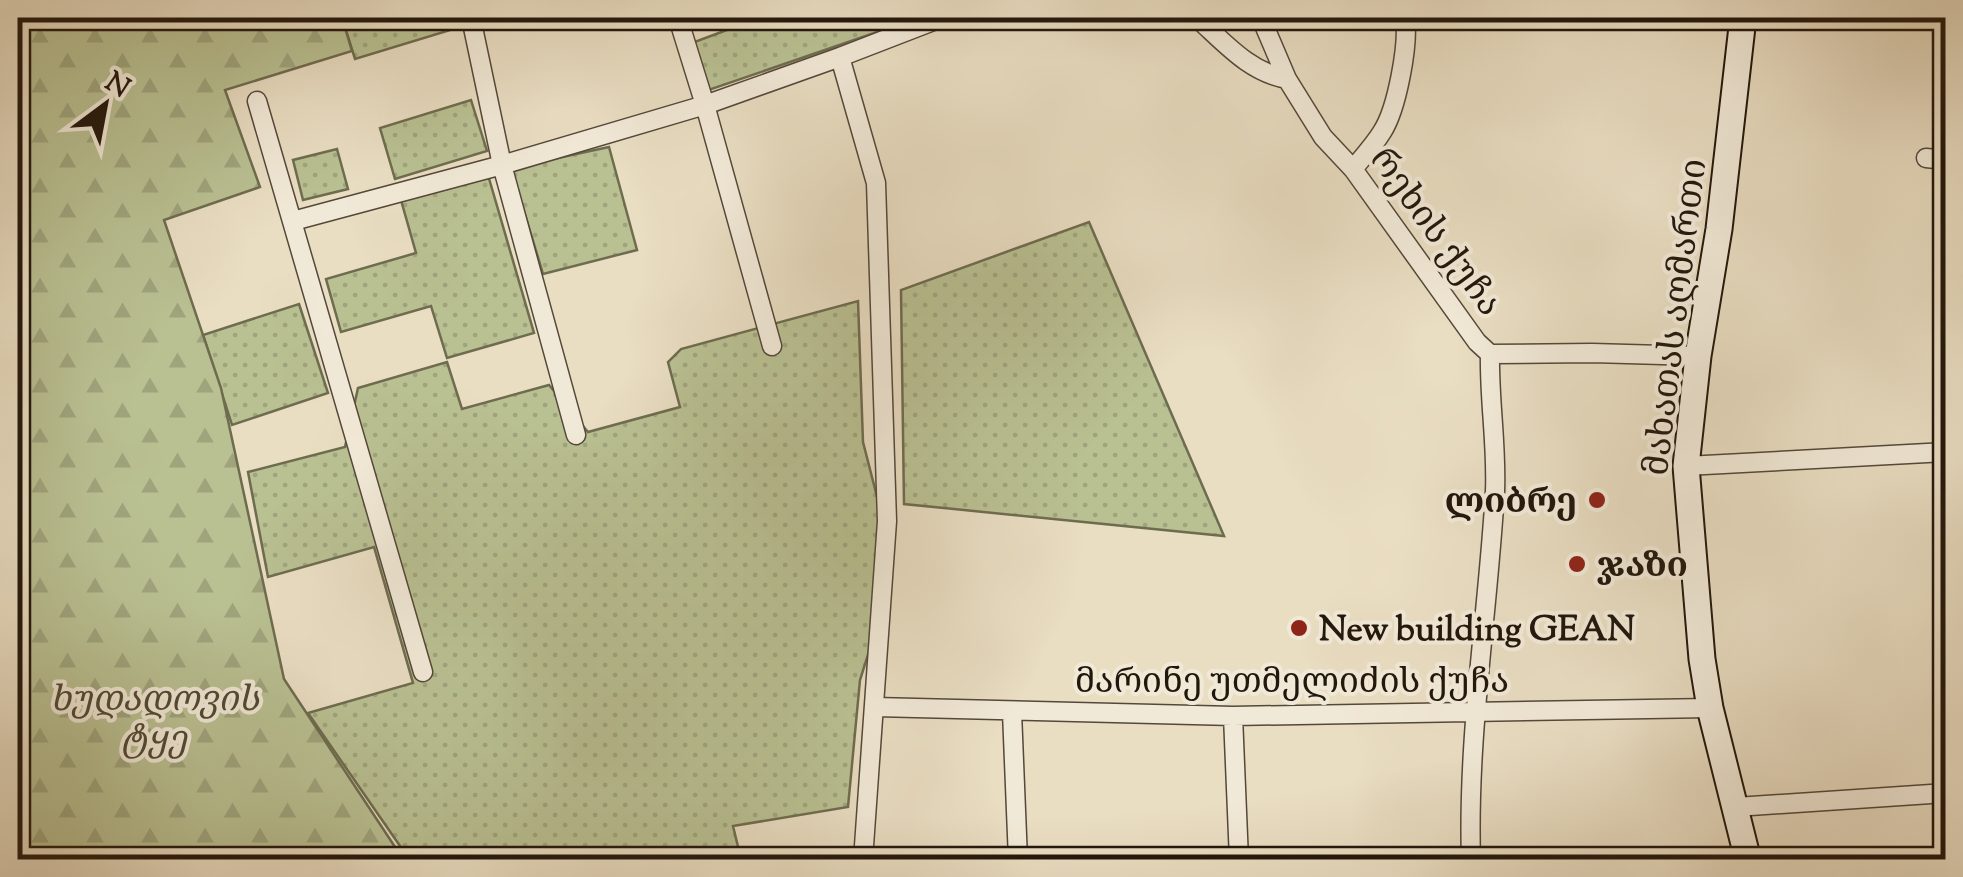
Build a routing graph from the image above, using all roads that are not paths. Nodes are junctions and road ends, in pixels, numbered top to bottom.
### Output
1 (471, 18) edge
2 (678, 18) edge
3 (940, 18) edge
4 (1198, 18) edge
5 (1261, 18) edge
6 (1404, 18) edge
7 (1743, 18) edge
8 (840, 57) junction
9 (1287, 79) junction
10 (257, 101) dead end
11 (705, 105) junction
12 (502, 165) junction
13 (1353, 169) junction
14 (293, 221) junction
15 (772, 346) dead end
16 (1490, 354) junction
17 (1698, 356) junction
18 (576, 435) dead end
19 (1946, 452) edge
20 (1686, 466) junction
21 (423, 672) dead end
22 (875, 707) junction
23 (1710, 708) junction
24 (1012, 712) junction
25 (1474, 712) junction
26 (1234, 716) junction
27 (1946, 792) edge
28 (1736, 807) junction
29 (864, 860) edge
30 (1018, 860) edge
31 (1240, 860) edge
32 (1471, 860) edge
33 (1748, 860) edge

1 - 12 street
2 - 11 street
3 - 8 street
4 - 9 street
5 - 9 street, რეხის ქუჩა
6 - 13 street
7 - 17 main road, მახათას აღმართი
8 - 11 street
8 - 22 street
9 - 13 street, რეხის ქუჩა
10 - 14 street
11 - 12 street
11 - 15 street
12 - 14 street
12 - 18 street
13 - 16 street, რეხის ქუჩა
14 - 21 street
16 - 17 street, რეხის ქუჩა
16 - 25 street
17 - 20 main road, მახათას აღმართი
19 - 20 street
20 - 23 main road, მახათას აღმართი
22 - 24 street, მარინე უთმელიძის ქუჩა
22 - 29 street
23 - 25 street, მარინე უთმელიძის ქუჩა
23 - 28 main road, მახათას აღმართი
24 - 26 street, მარინე უთმელიძის ქუჩა
24 - 30 street
25 - 26 street, მარინე უთმელიძის ქუჩა
25 - 32 street
26 - 31 street
27 - 28 street
28 - 33 main road, მახათას აღმართი

